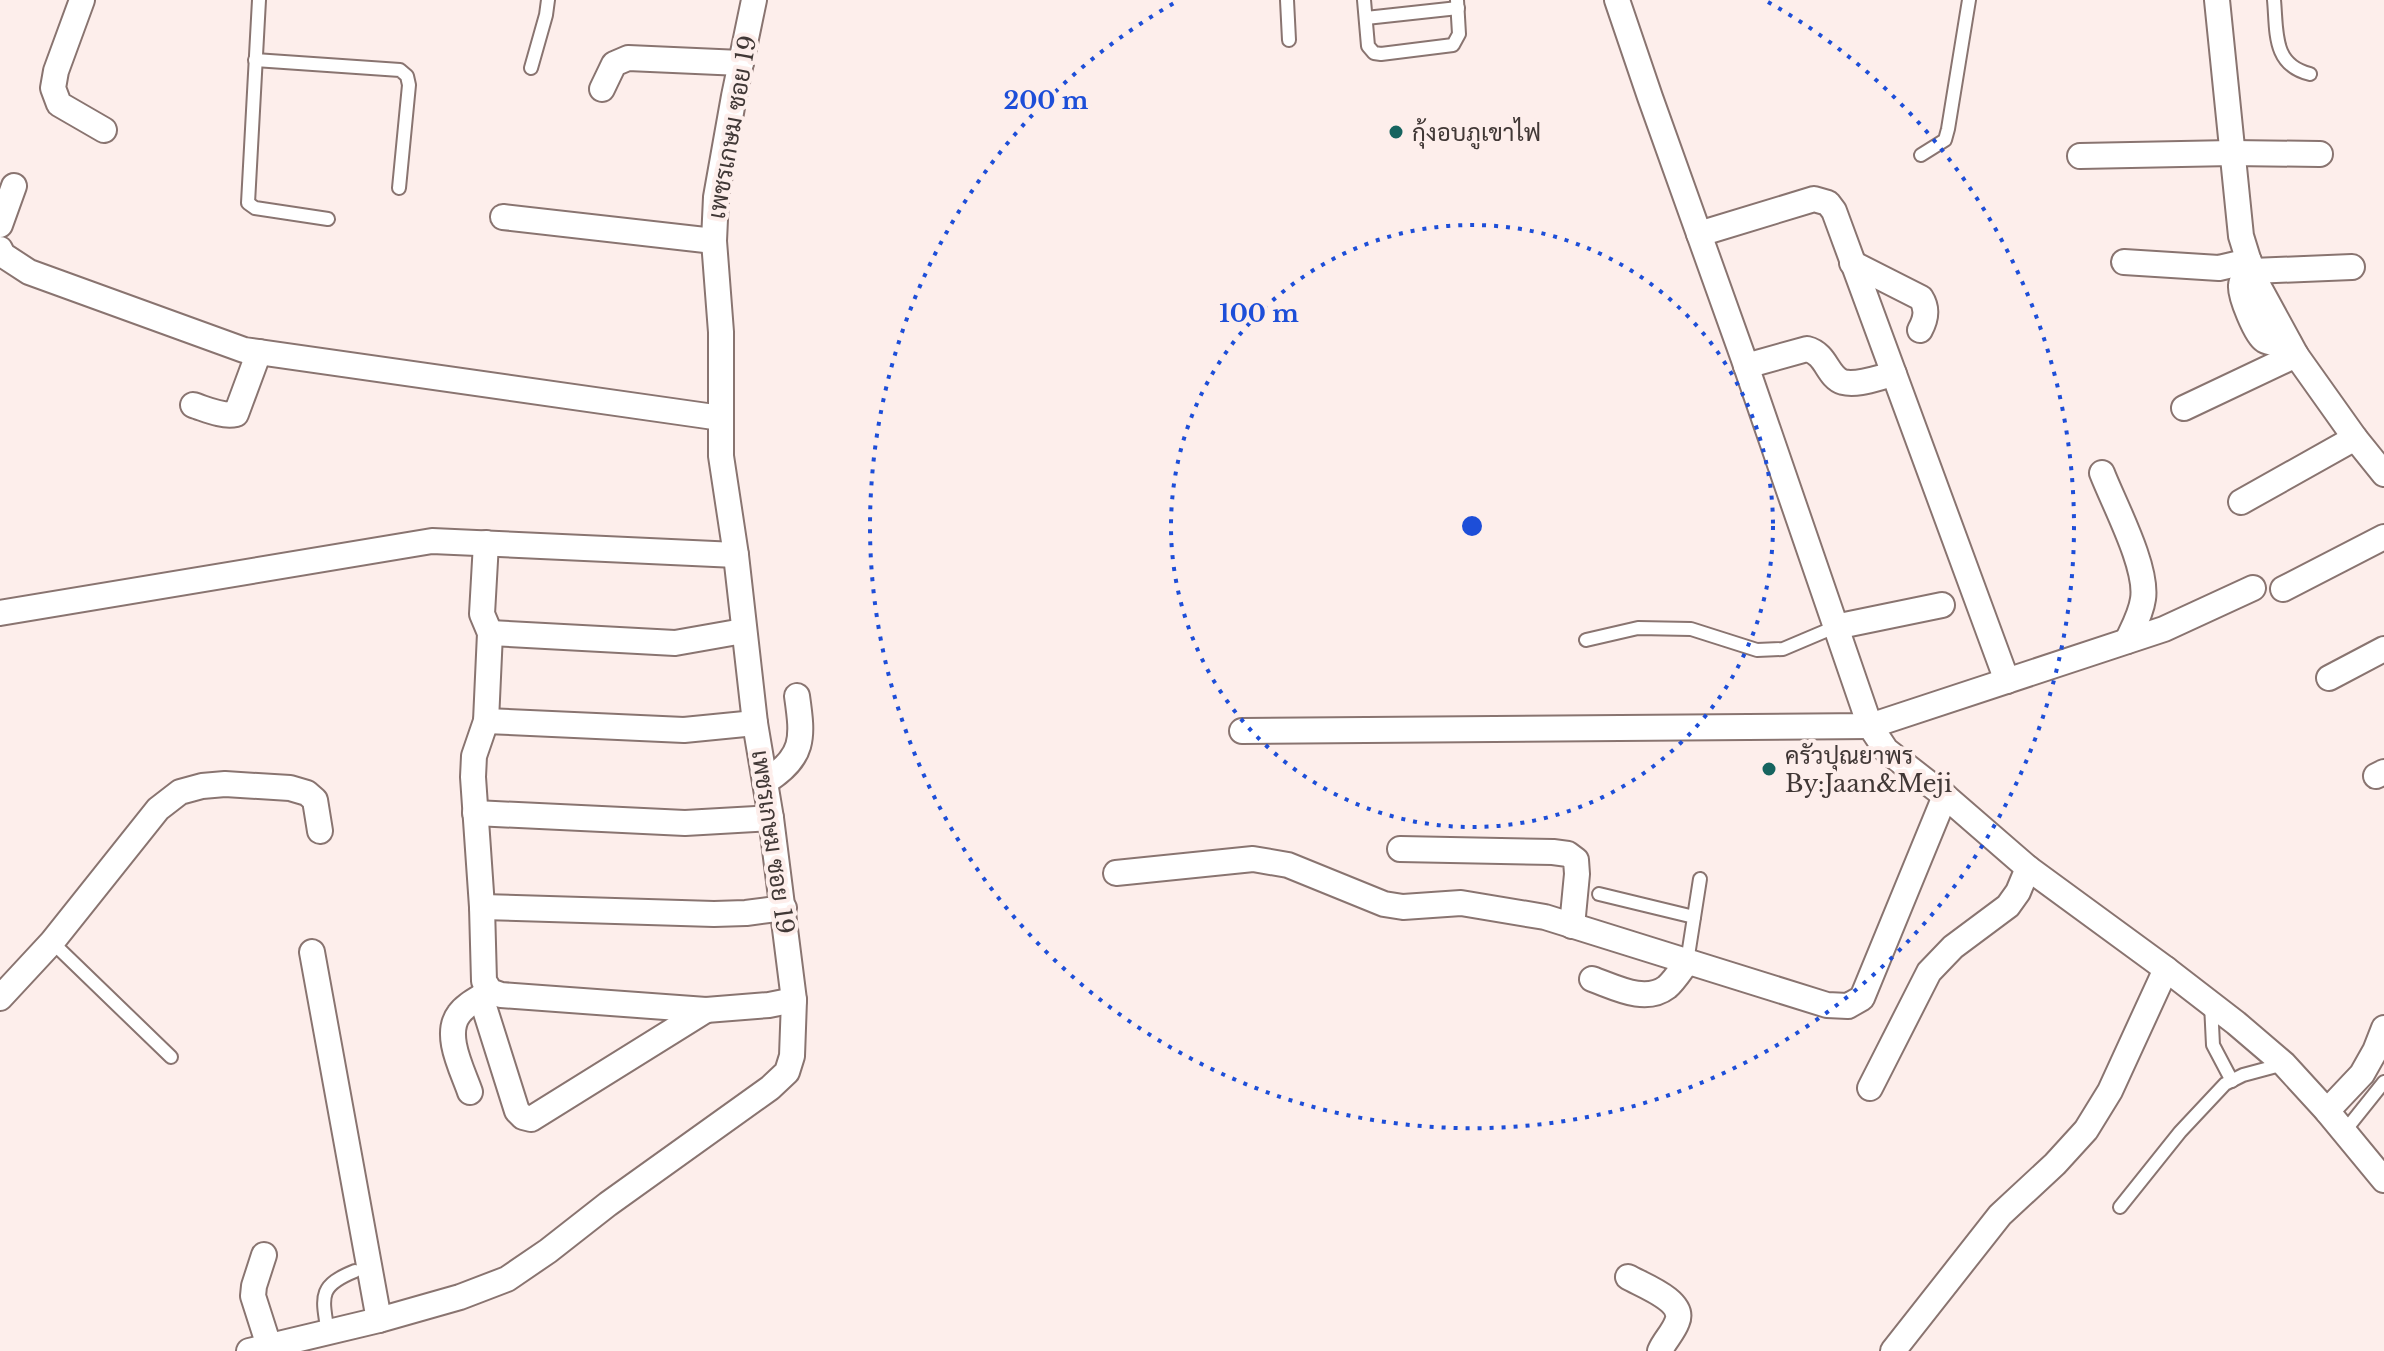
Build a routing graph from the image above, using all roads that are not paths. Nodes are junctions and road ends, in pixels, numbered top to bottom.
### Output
1 (82, 0) edge
2 (259, 0) edge
3 (548, 0) edge
4 (754, 0) edge
5 (1287, 0) edge
6 (1364, 0) edge
7 (1617, 0) edge
8 (1969, 0) edge
9 (2217, 0) edge
10 (2274, 0) edge
11 (1458, 4) edge
12 (1366, 18) junction
13 (1289, 40) dead end
14 (255, 60) junction
15 (741, 63) junction
16 (531, 68) dead end
17 (2310, 74) dead end
18 (602, 89) dead end
19 (104, 130) dead end
20 (2232, 153) junction
21 (2320, 154) dead end
22 (1921, 155) dead end
23 (2080, 156) dead end
24 (14, 186) dead end
25 (399, 188) dead end
26 (503, 217) dead end
27 (328, 219) dead end
28 (0, 225) edge
29 (1699, 234) junction
30 (714, 241) junction
31 (0, 249) edge
32 (2124, 262) dead end
33 (1852, 263) junction
34 (2250, 266) junction
35 (2352, 267) dead end
36 (1920, 330) dead end
37 (2292, 349) junction
38 (259, 352) junction
39 (1746, 366) junction
40 (1894, 374) junction
41 (193, 405) dead end
42 (2184, 408) dead end
43 (721, 418) junction
44 (2355, 438) junction
45 (2102, 473) dead end
46 (2384, 474) edge
47 (2241, 502) dead end
48 (2384, 537) edge
49 (486, 543) junction
50 (736, 555) junction
51 (2253, 588) dead end
52 (2283, 589) dead end
53 (1942, 605) dead end
54 (0, 613) edge
55 (1835, 627) junction
56 (743, 631) junction
57 (490, 633) junction
58 (1586, 640) dead end
59 (2127, 641) junction
60 (2384, 649) edge
61 (2329, 678) dead end
62 (2007, 681) junction
63 (797, 696) dead end
64 (486, 721) junction
65 (755, 723) junction
66 (1870, 726) junction
67 (1242, 731) dead end
68 (765, 782) junction
69 (1945, 796) junction
70 (475, 813) junction
71 (771, 818) junction
72 (320, 831) dead end
73 (1400, 849) dead end
74 (2028, 868) junction
75 (1116, 873) dead end
76 (1700, 879) dead end
77 (1599, 894) dead end
78 (482, 907) junction
79 (784, 908) junction
80 (1694, 917) junction
81 (1572, 926) junction
82 (52, 942) junction
83 (312, 952) dead end
84 (1687, 962) junction
85 (2166, 969) junction
86 (1592, 979) dead end
87 (485, 994) junction
88 (0, 998) edge
89 (794, 1000) junction
90 (2211, 1004) junction
91 (706, 1010) junction
92 (2384, 1028) edge
93 (171, 1057) dead end
94 (2284, 1064) junction
95 (2232, 1081) junction
96 (2384, 1082) edge
97 (1870, 1088) dead end
98 (470, 1092) dead end
99 (2327, 1111) junction
100 (2344, 1132) junction
101 (2384, 1180) edge
102 (2120, 1207) dead end
103 (264, 1255) dead end
104 (355, 1271) dead end
105 (1628, 1277) dead end
106 (379, 1320) junction
107 (328, 1333) junction
108 (272, 1348) edge
109 (1660, 1351) edge
110 (1893, 1351) edge

1 - 19 street
2 - 14 lane
3 - 16 lane
4 - 15 street, เพชรเกษม ซอย 19
5 - 13 lane
6 - 12 lane
7 - 29 street
8 - 22 lane
9 - 20 street
10 - 17 lane
11 - 12 lane
11 - 12 lane
14 - 25 lane
14 - 27 lane
15 - 18 street
15 - 30 street, เพชรเกษม ซอย 19
20 - 21 street
20 - 23 street
20 - 34 street
24 - 28 street
26 - 30 street
29 - 33 street
29 - 39 street
30 - 43 street, เพชรเกษม ซอย 19
31 - 38 street
32 - 34 street
33 - 36 street
33 - 40 street
34 - 35 street
34 - 37 street
37 - 42 street
37 - 44 street
38 - 41 street
38 - 43 street
39 - 40 street
39 - 55 street
40 - 62 street
43 - 50 street, เพชรเกษม ซอย 19
44 - 46 street
44 - 47 street
45 - 59 street
48 - 52 street
49 - 50 street
49 - 54 street
49 - 57 street
50 - 56 street, เพชรเกษม ซอย 19
51 - 59 street
53 - 55 street
55 - 58 lane
55 - 66 street
56 - 57 street
56 - 65 street, เพชรเกษม ซอย 19
57 - 64 street
59 - 62 street
60 - 61 street
62 - 66 street
63 - 68 street
64 - 65 street
64 - 70 street
65 - 68 street, เพชรเกษม ซอย 19
66 - 67 street
66 - 69 street
68 - 71 street, เพชรเกษม ซอย 19
69 - 74 street
69 - 84 street
70 - 71 street
70 - 78 street
71 - 79 street, เพชรเกษม ซอย 19
72 - 82 street
73 - 81 street
74 - 85 street
74 - 97 street
75 - 81 street
76 - 80 lane
77 - 80 lane
78 - 79 street
78 - 87 street
79 - 89 street, เพชรเกษม ซอย 19
80 - 84 lane
81 - 84 street
82 - 88 street
82 - 93 lane
83 - 106 street
84 - 86 street
85 - 90 street
85 - 110 street
87 - 91 street
87 - 91 street
87 - 98 street
89 - 91 street
89 - 106 street, เพชรเกษม ซอย 19
90 - 94 street
90 - 95 lane
92 - 99 street
94 - 95 lane
94 - 99 street
95 - 102 lane
96 - 100 lane
99 - 100 street
100 - 101 street
103 - 108 street
104 - 107 lane
105 - 109 street
106 - 107 street, เพชรเกษม ซอย 19
107 - 108 street, เพชรเกษม ซอย 19

